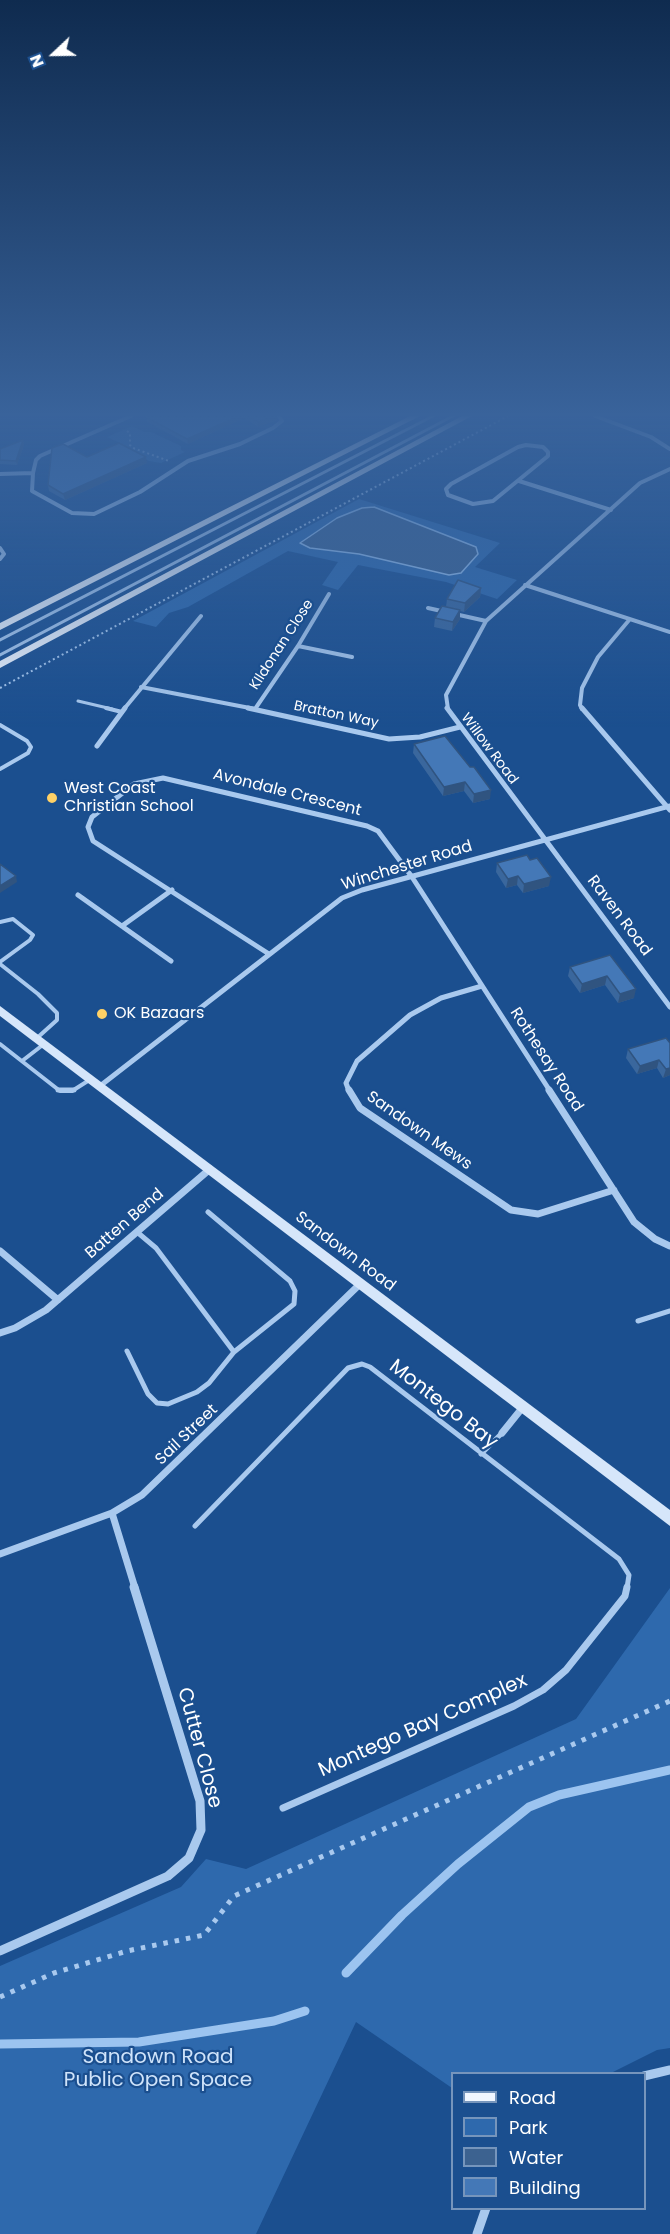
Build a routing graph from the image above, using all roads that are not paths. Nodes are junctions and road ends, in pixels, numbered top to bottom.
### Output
1 (210, 520) edge
2 (232, 520) edge
3 (255, 520) edge
4 (272, 520) edge
5 (598, 520) edge
6 (0, 548) edge
7 (0, 559) edge
8 (525, 585) junction
9 (329, 594) dead end
10 (428, 608) dead end
11 (201, 616) dead end
12 (630, 619) junction
13 (486, 621) junction
14 (0, 627) edge
15 (670, 632) edge
16 (0, 640) edge
17 (298, 646) junction
18 (0, 654) edge
19 (351, 657) dead end
20 (0, 665) edge
21 (141, 687) junction
22 (78, 701) dead end
23 (255, 709) junction
24 (122, 712) junction
25 (0, 725) edge
26 (460, 727) junction
27 (97, 746) dead end
28 (0, 769) edge
29 (669, 807) edge
30 (547, 841) junction
31 (412, 877) junction
32 (172, 891) junction
33 (78, 895) dead end
34 (0, 922) edge
35 (122, 926) junction
36 (269, 954) junction
37 (171, 961) dead end
38 (0, 963) edge
39 (482, 986) junction
40 (670, 1007) edge
41 (0, 1010) edge
42 (41, 1041) junction
43 (0, 1044) edge
44 (22, 1061) junction
45 (96, 1083) junction
46 (210, 1169) junction
47 (614, 1190) junction
48 (208, 1212) dead end
49 (137, 1232) junction
50 (670, 1246) edge
51 (0, 1251) edge
52 (360, 1284) junction
53 (58, 1300) junction
54 (670, 1311) edge
55 (638, 1321) dead end
56 (0, 1333) edge
57 (127, 1352) dead end
58 (234, 1352) junction
59 (523, 1407) junction
60 (502, 1433) joint
61 (482, 1454) junction
62 (112, 1513) junction
63 (670, 1519) edge
64 (195, 1526) dead end
65 (0, 1554) edge
66 (629, 1575) joint
67 (283, 1808) dead end
68 (0, 1952) edge
69 (670, 2070) edge
70 (646, 2076) edge
71 (485, 2210) edge
72 (477, 2234) edge

1 - 14 main road
2 - 16 lane
3 - 18 lane
4 - 20 main road
5 - 8 street, Willow Road
6 - 7 street
8 - 12 street
8 - 13 street, Willow Road
9 - 17 street, KIldonan Close
10 - 13 street
11 - 21 street
12 - 15 street
12 - 29 street
13 - 26 street, Willow Road
17 - 19 street
17 - 23 street, KIldonan Close
21 - 23 street, Bratton Way
21 - 24 street
22 - 24 lane
23 - 26 street, Bratton Way
24 - 27 street
25 - 28 lane
26 - 30 street, Willow Road
29 - 30 street, Winchester Road
30 - 31 street, Winchester Road
30 - 40 street, Raven Road
31 - 32 street, Avondale Crescent
31 - 36 street, Winchester Road
31 - 39 street, Rothesay Road
32 - 35 street
32 - 36 street, Avondale Crescent
33 - 35 street
34 - 38 lane
35 - 37 street
36 - 45 street, Winchester Road
38 - 42 lane
39 - 47 street, Rothesay Road
39 - 47 street, Sandown Mews
41 - 42 street, Sandown Road
42 - 44 lane
42 - 45 street, Sandown Road
43 - 44 lane
44 - 45 lane
45 - 46 street, Sandown Road
46 - 49 street, Batten Bend
46 - 52 street, Sandown Road
47 - 50 street, Rothesay Road
48 - 58 lane
49 - 53 street, Batten Bend
49 - 58 lane
51 - 53 street
52 - 59 street, Sandown Road
52 - 62 street, Sail Street
53 - 56 street, Batten Bend
54 - 55 lane
57 - 58 lane
59 - 60 street
59 - 63 street, Sandown Road
60 - 61 lane
61 - 64 lane, Montego Bay
61 - 66 lane, Montego Bay
62 - 65 street, Sail Street
62 - 68 street, Cutter Close
66 - 67 lane, Montego Bay Complex
69 - 70 street
71 - 72 street

